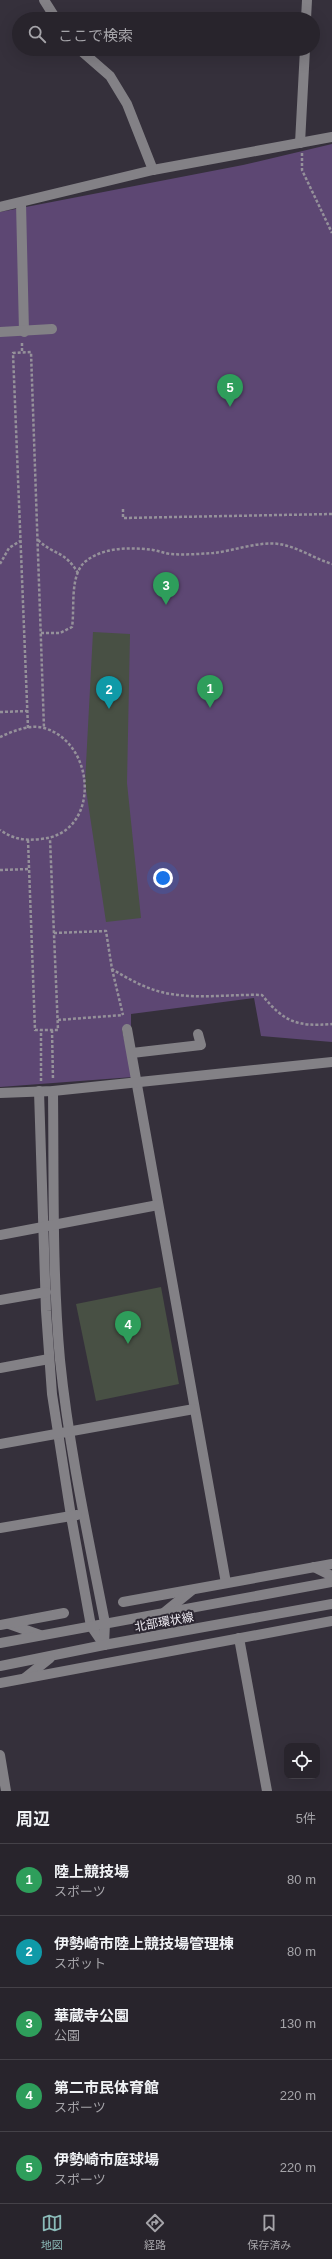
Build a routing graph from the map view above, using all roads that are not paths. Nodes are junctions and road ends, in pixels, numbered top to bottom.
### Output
1 (44, 0) edge
2 (307, 0) edge
3 (52, 12) edge
4 (306, 12) edge
5 (87, 56) edge
6 (305, 56) edge
7 (332, 137) edge
8 (301, 147) junction
9 (153, 170) junction
10 (21, 203) junction
11 (0, 207) edge
12 (52, 329) dead end
13 (0, 332) edge
14 (24, 332) junction
15 (127, 1029) road end
16 (198, 1034) dead end
17 (132, 1053) junction
18 (332, 1062) edge
19 (138, 1083) junction
20 (40, 1088) junction
21 (53, 1088) junction
22 (0, 1093) edge
23 (158, 1205) junction
24 (55, 1225) junction
25 (42, 1228) junction
26 (0, 1234) edge
27 (46, 1292) junction
28 (0, 1300) edge
29 (49, 1359) junction
30 (0, 1368) edge
31 (194, 1409) junction
32 (69, 1432) junction
33 (58, 1433) junction
34 (0, 1444) edge
35 (84, 1513) junction
36 (71, 1516) junction
37 (0, 1528) edge
38 (332, 1564) edge
39 (314, 1567) junction
40 (332, 1576) edge
41 (332, 1582) edge
42 (226, 1583) junction
43 (193, 1589) junction
44 (123, 1602) dead end
45 (332, 1604) edge
46 (64, 1613) dead end
47 (164, 1613) junction
48 (332, 1621) edge
49 (105, 1623) junction
50 (4, 1624) edge
51 (91, 1626) junction
52 (207, 1628) junction
53 (41, 1635) junction
54 (236, 1639) junction
55 (0, 1643) edge
56 (104, 1645) junction
57 (51, 1657) junction
58 (0, 1666) edge
59 (24, 1679) junction
60 (0, 1683) edge
61 (0, 1755) edge
62 (6, 1791) edge
63 (267, 1791) edge

1 - 3 street
2 - 4 street
5 - 9 street
6 - 8 street
7 - 8 street
8 - 9 street
9 - 10 street
10 - 11 street
10 - 14 street
12 - 14 street
13 - 14 street
15 - 17 street
16 - 17 street
17 - 19 street
18 - 19 street
19 - 21 street
19 - 23 street
20 - 21 street
20 - 22 street
20 - 25 street
21 - 24 street
23 - 24 street
23 - 31 street
24 - 25 street
24 - 32 street
25 - 26 street
25 - 27 street
27 - 28 street
27 - 29 street
29 - 30 street
29 - 33 street
31 - 32 street
31 - 42 street
32 - 33 street
32 - 35 street
33 - 34 street
33 - 36 street
35 - 36 street
35 - 49 street
36 - 37 street
36 - 51 street
38 - 39 street
39 - 40 street
39 - 42 street
41 - 47 street, 北部環状線
42 - 43 street
43 - 44 street
43 - 47 street
45 - 52 street, 北部環状線
46 - 50 street
47 - 49 street, 北部環状線
48 - 54 street
49 - 51 street, 北部環状線
49 - 56 street
50 - 53 street
51 - 53 street, 北部環状線
51 - 56 street
52 - 54 street
52 - 56 street, 北部環状線
53 - 55 street, 北部環状線
54 - 59 street
54 - 63 street
56 - 57 street, 北部環状線
57 - 58 street, 北部環状線
57 - 59 street
59 - 60 street
61 - 62 street

